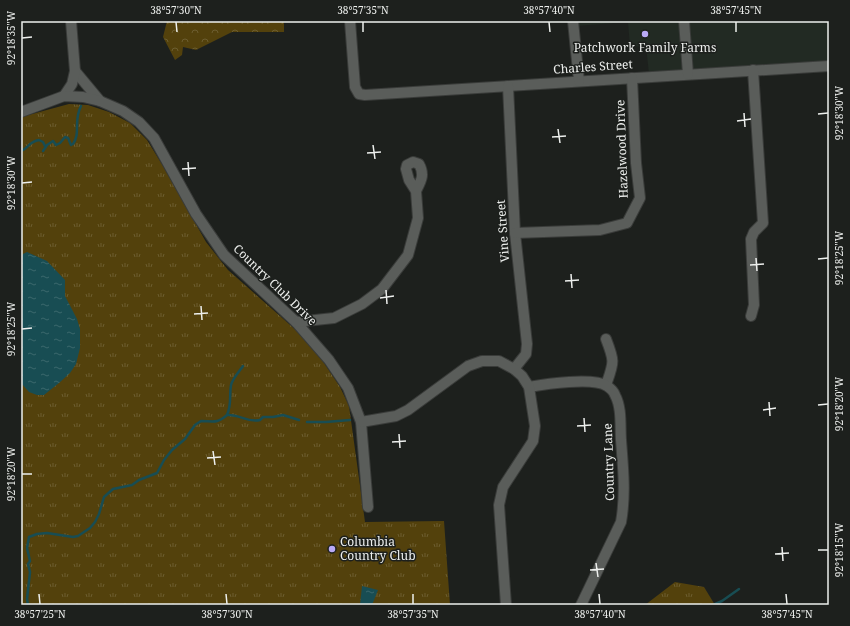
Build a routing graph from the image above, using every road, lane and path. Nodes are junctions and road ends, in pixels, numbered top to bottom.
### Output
1 (71, 21) edge
2 (350, 21) edge
3 (573, 21) edge
4 (684, 21) edge
5 (829, 66) edge
6 (753, 70) junction
7 (75, 71) junction
8 (688, 74) junction
9 (632, 78) junction
10 (579, 81) junction
11 (508, 86) junction
12 (64, 96) junction
13 (100, 101) junction
14 (21, 112) edge
15 (416, 191) dead end
16 (515, 233) junction
17 (751, 316) dead end
18 (296, 322) junction
19 (606, 339) dead end
20 (514, 369) junction
21 (606, 386) junction
22 (529, 387) junction
23 (361, 422) junction
24 (368, 507) dead end
25 (506, 605) edge
26 (581, 605) edge

1 - 7 street
2 - 11 street, Charles Street
3 - 10 street
4 - 8 street
5 - 6 street, Charles Street
6 - 8 street, Charles Street
6 - 17 street
7 - 12 street
7 - 13 street
8 - 9 street, Charles Street
9 - 10 street, Charles Street
9 - 16 street, Hazelwood Drive
10 - 11 street, Charles Street
11 - 16 street, Vine Street
12 - 13 street, Country Club Drive
12 - 14 street, Country Club Drive
13 - 18 street, Country Club Drive
15 - 18 street
16 - 20 street, Vine Street
18 - 23 street, Country Club Drive
19 - 21 street
20 - 22 street
20 - 23 street
21 - 22 street
21 - 26 street, Country Lane
22 - 25 street
23 - 24 street, Country Club Drive

